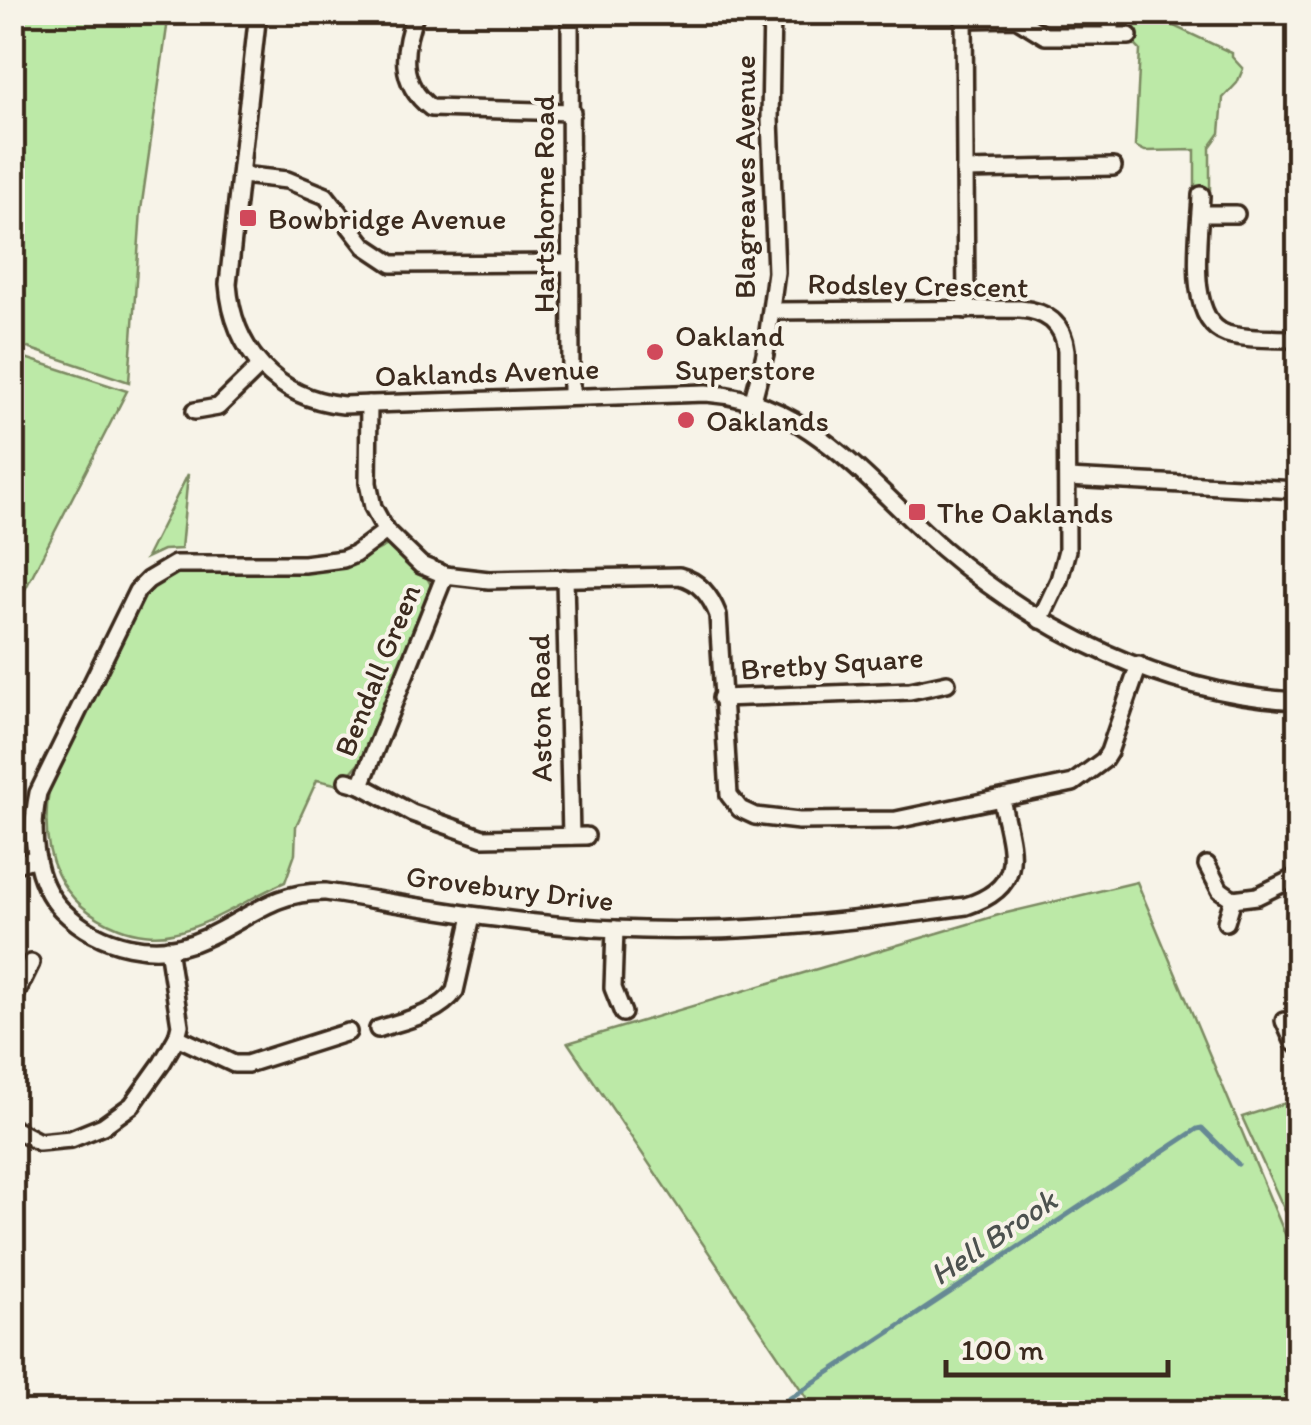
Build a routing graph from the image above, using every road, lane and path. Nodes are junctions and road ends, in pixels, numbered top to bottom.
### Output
1 (258, 12) edge
2 (416, 12) edge
3 (570, 12) edge
4 (772, 12) edge
5 (1111, 12) edge
6 (964, 16) edge
7 (1110, 36) junction
8 (1129, 36) dead end
9 (572, 112) junction
10 (1112, 168) dead end
11 (965, 170) junction
12 (240, 175) junction
13 (1201, 195) dead end
14 (1201, 214) junction
15 (1236, 214) dead end
16 (570, 263) junction
17 (772, 310) junction
18 (966, 310) junction
19 (1298, 339) edge
20 (260, 366) junction
21 (571, 395) junction
22 (753, 400) junction
23 (369, 404) junction
24 (195, 411) dead end
25 (1068, 478) junction
26 (1298, 493) edge
27 (386, 530) junction
28 (445, 575) junction
29 (565, 578) junction
30 (1040, 620) junction
31 (1139, 666) junction
32 (947, 683) dead end
33 (721, 698) junction
34 (1298, 700) edge
35 (1002, 800) junction
36 (578, 836) joint
37 (37, 858) junction
38 (12, 865) edge
39 (1207, 865) dead end
40 (1298, 876) edge
41 (1233, 899) junction
42 (472, 916) junction
43 (1226, 922) dead end
44 (615, 929) junction
45 (168, 948) junction
46 (31, 963) dead end
47 (17, 979) edge
48 (13, 1000) edge
49 (623, 1012) dead end
50 (378, 1028) dead end
51 (348, 1032) dead end
52 (177, 1037) junction
53 (12, 1128) edge

1 - 12 street, Oaklands Avenue
2 - 9 street
3 - 9 street, Hartshorne Road
4 - 17 street, Blagreaves Avenue
5 - 7 street
6 - 7 street
6 - 11 street
7 - 8 street
9 - 16 street, Hartshorne Road
10 - 11 street
11 - 18 street
12 - 16 street
12 - 20 street, Oaklands Avenue
13 - 14 street
14 - 15 street
14 - 19 street
16 - 21 street, Hartshorne Road
17 - 18 street, Rodsley Crescent
17 - 22 street, Blagreaves Avenue
18 - 25 street, Rodsley Crescent
20 - 23 street, Oaklands Avenue
20 - 24 street
21 - 22 street, Oaklands Avenue
21 - 23 street, Oaklands Avenue
22 - 30 street, Oaklands Avenue
23 - 27 street
25 - 26 street
25 - 30 street, Rodsley Crescent
27 - 28 street
27 - 37 street, Grovebury Drive
28 - 29 street
28 - 36 street, Bendall Green
29 - 33 street
29 - 36 street, Aston Road
30 - 31 street, Oaklands Avenue
31 - 34 street, Oaklands Avenue
31 - 35 street
32 - 33 street, Bretby Square
33 - 35 street
35 - 44 street, Grovebury Drive
37 - 38 street
37 - 45 street, Grovebury Drive
39 - 41 street
40 - 41 street
41 - 43 street
42 - 44 street, Grovebury Drive
42 - 45 street, Grovebury Drive
42 - 50 street
44 - 49 street
45 - 52 street
46 - 47 street
47 - 48 street
51 - 52 street
52 - 53 street

